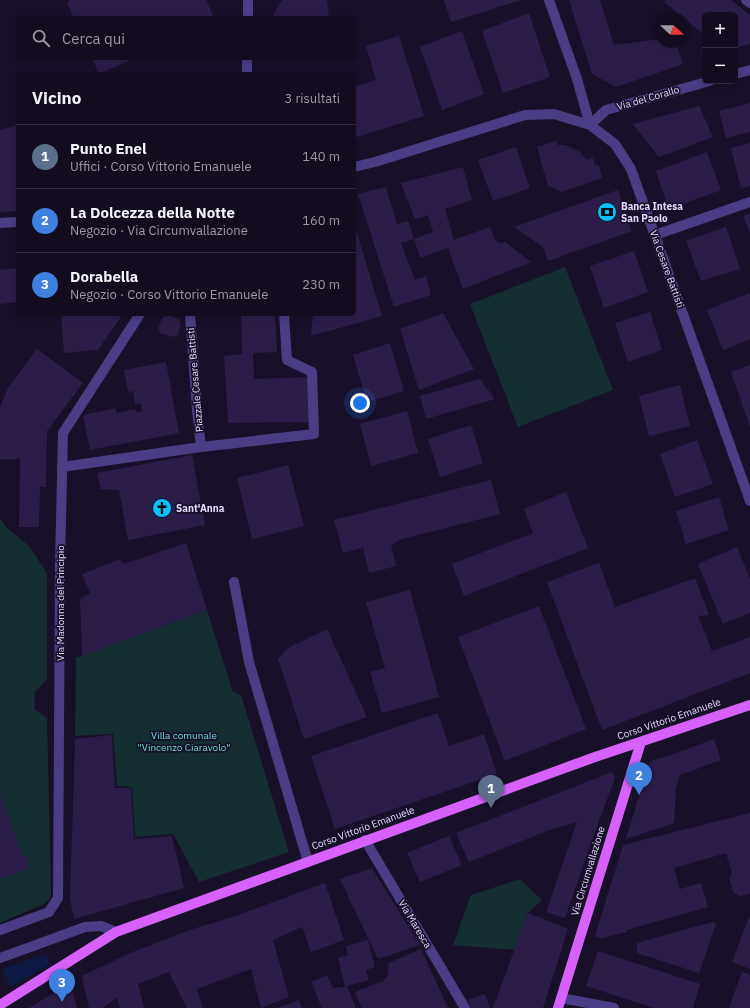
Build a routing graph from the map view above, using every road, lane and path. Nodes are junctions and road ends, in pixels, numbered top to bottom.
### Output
1 (248, 0) edge
2 (549, 0) edge
3 (746, 0) edge
4 (750, 3) edge
5 (248, 16) edge
6 (247, 60) edge
7 (750, 70) edge
8 (247, 72) edge
9 (738, 73) edge
10 (702, 83) edge
11 (590, 125) junction
12 (356, 167) edge
13 (750, 202) edge
14 (16, 222) edge
15 (0, 223) edge
16 (655, 235) junction
17 (139, 316) edge
18 (190, 316) edge
19 (284, 316) edge
20 (201, 447) junction
21 (62, 467) junction
22 (750, 501) edge
23 (234, 582) dead end
24 (750, 705) edge
25 (641, 742) junction
26 (365, 840) junction
27 (308, 862) junction
28 (0, 930) edge
29 (116, 932) junction
30 (0, 958) edge
31 (561, 998) junction
32 (576, 1004) edge
33 (0, 1005) edge
34 (465, 1008) edge
35 (558, 1008) edge
36 (614, 1008) edge

1 - 5 street
2 - 11 street
3 - 4 street
6 - 8 street
7 - 9 street
10 - 11 street, Via del Corallo
11 - 12 street, Via Cesare Battisti
11 - 16 street, Via Cesare Battisti
13 - 16 street
14 - 15 street
16 - 22 street, Via Cesare Battisti
17 - 21 street, Via Madonna del Principio
18 - 20 street, Piazzale Cesare Battisti
19 - 20 street
20 - 21 street
21 - 28 street, Via Madonna del Principio
23 - 27 street
24 - 25 main road, Corso Vittorio Emanuele
25 - 26 main road, Corso Vittorio Emanuele
25 - 31 main road, Via Circumvallazione
26 - 27 main road, Corso Vittorio Emanuele
26 - 34 street, Via Maresca
27 - 29 main road, Corso Vittorio Emanuele
29 - 30 street
29 - 33 main road, Corso Vittorio Emanuele
31 - 32 street
31 - 35 main road, Via Circumvallazione
32 - 36 street

